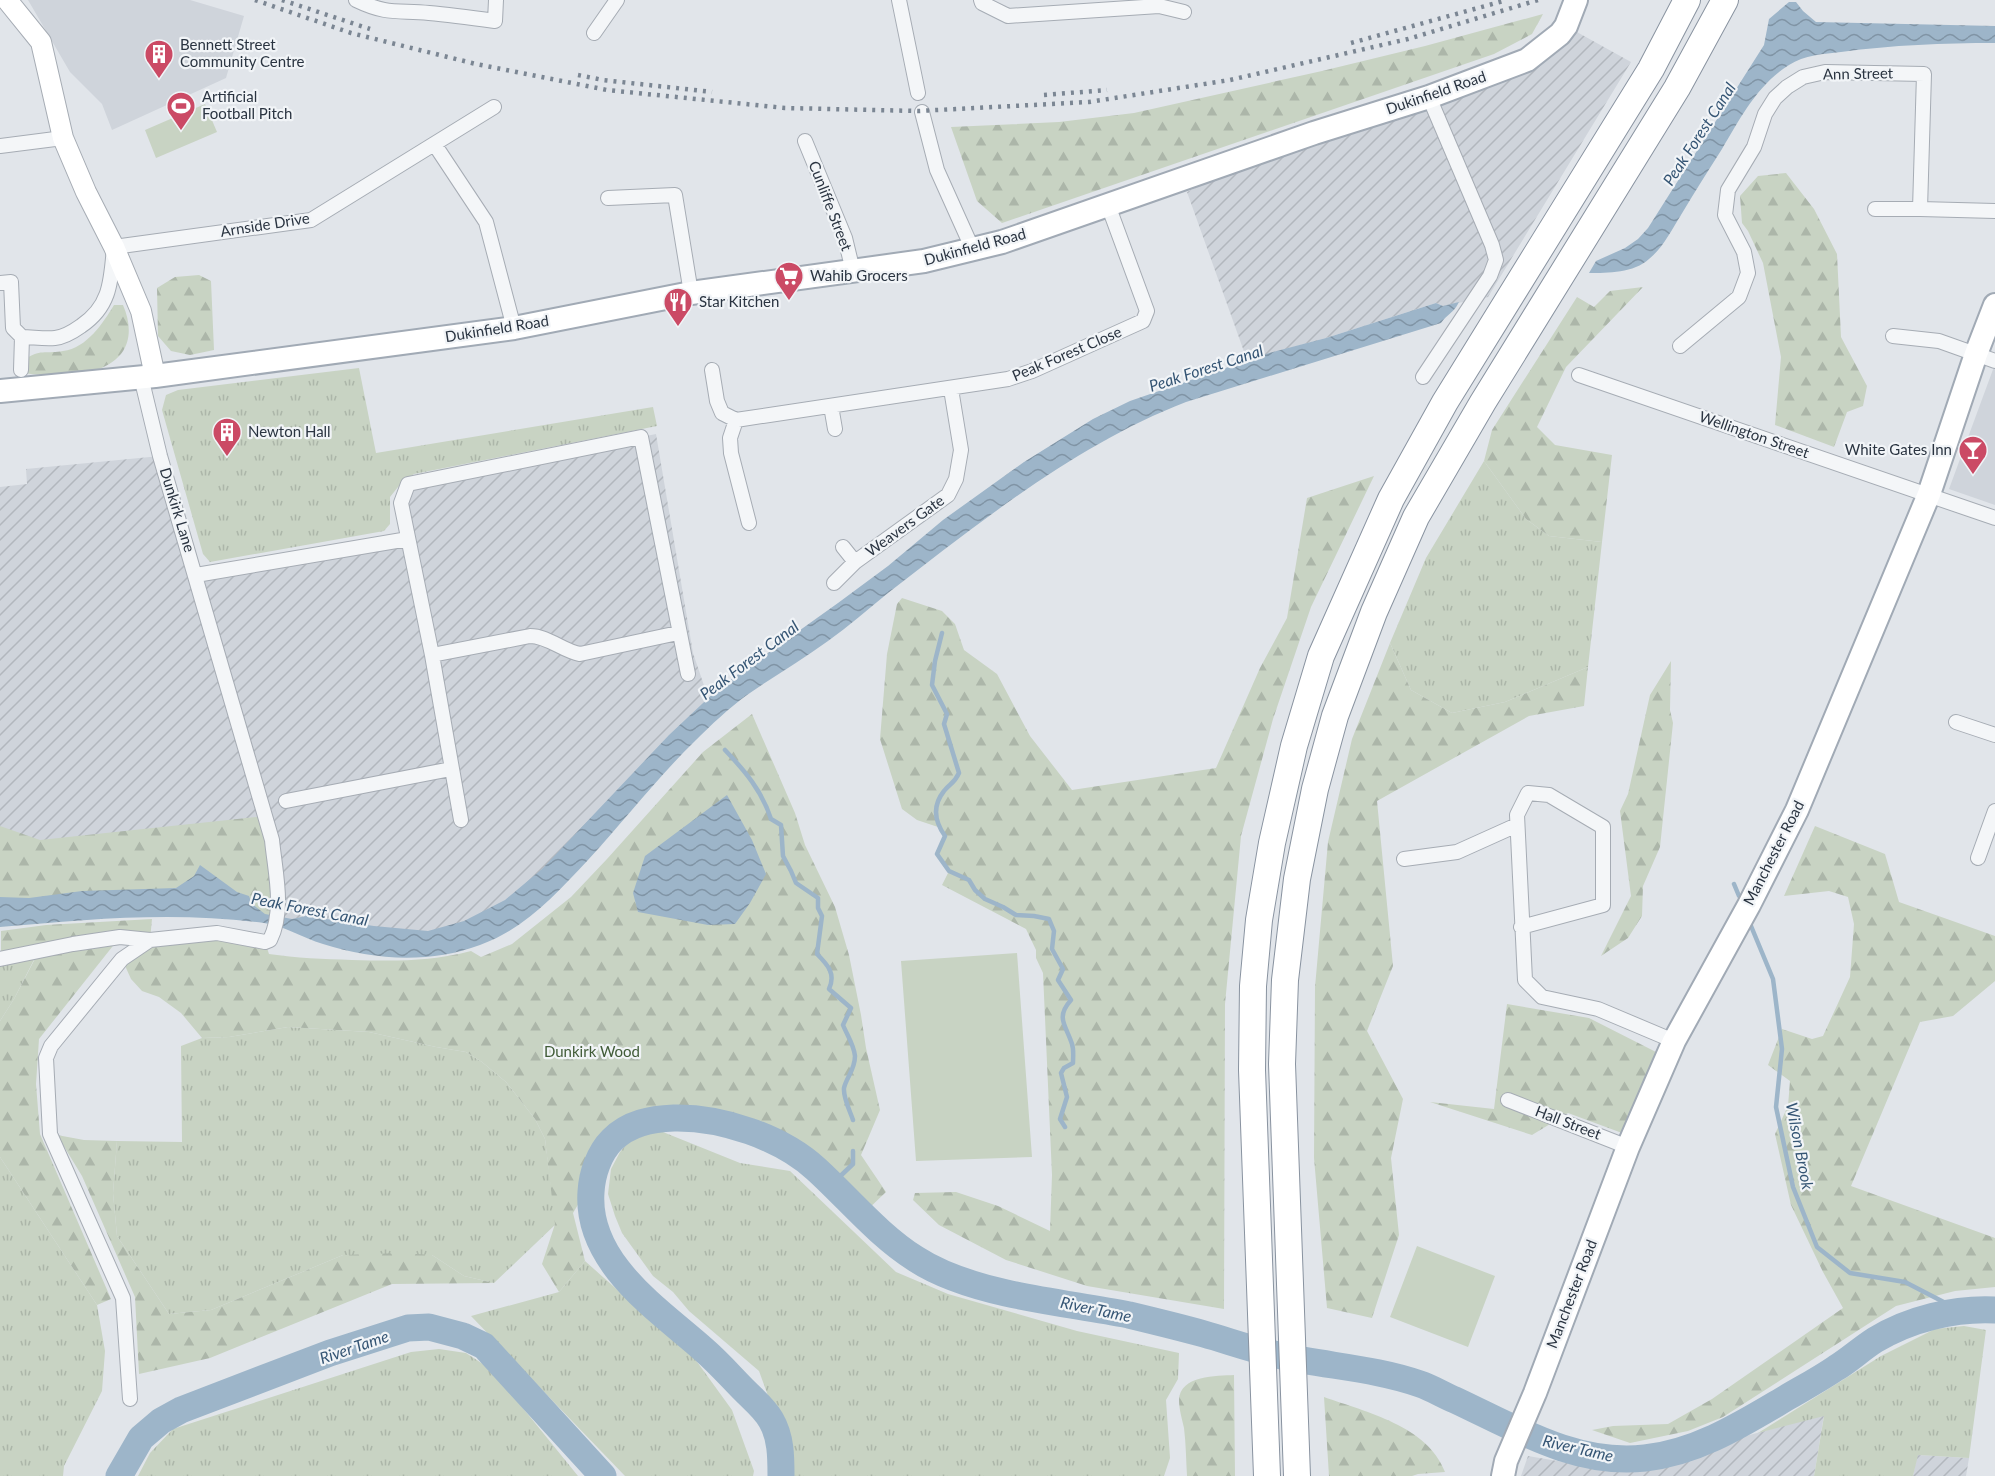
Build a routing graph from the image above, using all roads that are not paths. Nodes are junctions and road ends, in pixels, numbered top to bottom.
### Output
1 (7, 0) edge
2 (356, 0) edge
3 (496, 0) edge
4 (617, 0) edge
5 (899, 0) edge
6 (981, 0) edge
7 (1576, 0) edge
8 (1687, 0) edge
9 (1725, 0) edge
10 (1184, 12) dead end
11 (594, 33) dead end
12 (918, 93) dead end
13 (1429, 97) junction
14 (494, 107) dead end
15 (922, 112) dead end
16 (63, 138) junction
17 (805, 141) dead end
18 (435, 145) junction
19 (0, 146) edge
20 (608, 198) dead end
21 (1108, 205) junction
22 (1875, 209) dead end
23 (1920, 209) junction
24 (1995, 211) edge
25 (114, 247) junction
26 (973, 250) junction
27 (853, 271) junction
28 (0, 283) edge
29 (691, 293) junction
30 (1995, 305) edge
31 (514, 328) junction
32 (11, 330) edge
33 (1893, 336) dead end
34 (1680, 346) dead end
35 (1985, 358) edge
36 (21, 370) dead end
37 (712, 370) dead end
38 (1579, 375) dead end
39 (148, 376) junction
40 (1423, 377) dead end
41 (951, 389) junction
42 (0, 391) edge
43 (831, 406) junction
44 (736, 420) junction
45 (835, 429) dead end
46 (1929, 494) junction
47 (1995, 518) edge
48 (749, 523) dead end
49 (408, 539) junction
50 (843, 547) dead end
51 (855, 562) junction
52 (196, 575) junction
53 (834, 583) dead end
54 (678, 633) junction
55 (432, 655) junction
56 (688, 674) dead end
57 (1956, 722) dead end
58 (1995, 735) edge
59 (451, 769) junction
60 (286, 801) dead end
61 (1995, 811) edge
62 (461, 820) dead end
63 (1517, 825) junction
64 (1977, 858) dead end
65 (1404, 859) dead end
66 (1521, 927) junction
67 (150, 940) junction
68 (0, 959) edge
69 (1674, 1041) junction
70 (1508, 1100) dead end
71 (1628, 1147) junction
72 (1286, 1187) junction
73 (1257, 1200) junction
74 (130, 1399) dead end
75 (1505, 1468) edge
76 (1257, 1476) edge
77 (1267, 1476) edge
78 (1297, 1476) edge
79 (1307, 1476) edge

1 - 16 street
2 - 3 street
4 - 11 street
5 - 12 street
6 - 10 street
7 - 13 main road, Dukinfield Road
8 - 73 highway
9 - 72 highway
13 - 21 main road, Dukinfield Road
13 - 40 street
14 - 18 street, Arnside Drive
15 - 26 street
16 - 19 street
16 - 25 street
17 - 27 street, Cunliffe Street
18 - 25 street, Arnside Drive
18 - 31 street
20 - 29 street
21 - 26 main road, Dukinfield Road
21 - 41 street, Peak Forest Close
22 - 23 street
23 - 24 street
23 - 34 street, Ann Street
25 - 32 street
25 - 39 street
26 - 27 main road, Dukinfield Road
27 - 29 main road, Dukinfield Road
28 - 32 street
29 - 31 main road, Dukinfield Road
30 - 35 main road, Manchester Road
31 - 39 main road, Dukinfield Road
32 - 36 street
33 - 35 street
35 - 46 main road, Manchester Road
37 - 44 street
38 - 46 street, Wellington Street
39 - 42 main road, Dukinfield Road
39 - 52 street, Dunkirk Lane
41 - 43 street, Peak Forest Close
41 - 51 street, Weavers Gate
43 - 44 street, Peak Forest Close
43 - 45 street
44 - 48 street
46 - 47 street, Wellington Street
46 - 69 main road, Manchester Road
49 - 52 street
49 - 54 street
49 - 55 street
50 - 51 street
51 - 53 street, Weavers Gate
52 - 67 street, Dunkirk Lane
54 - 55 street
54 - 56 street
55 - 59 street
57 - 58 street
59 - 60 street
59 - 62 street
61 - 64 street
63 - 65 street
63 - 66 street
63 - 66 street
66 - 69 street
67 - 68 street
67 - 74 street
69 - 71 main road, Manchester Road
70 - 71 street, Hall Street
71 - 75 main road, Manchester Road
72 - 78 highway
72 - 79 highway
73 - 76 highway
73 - 77 highway

